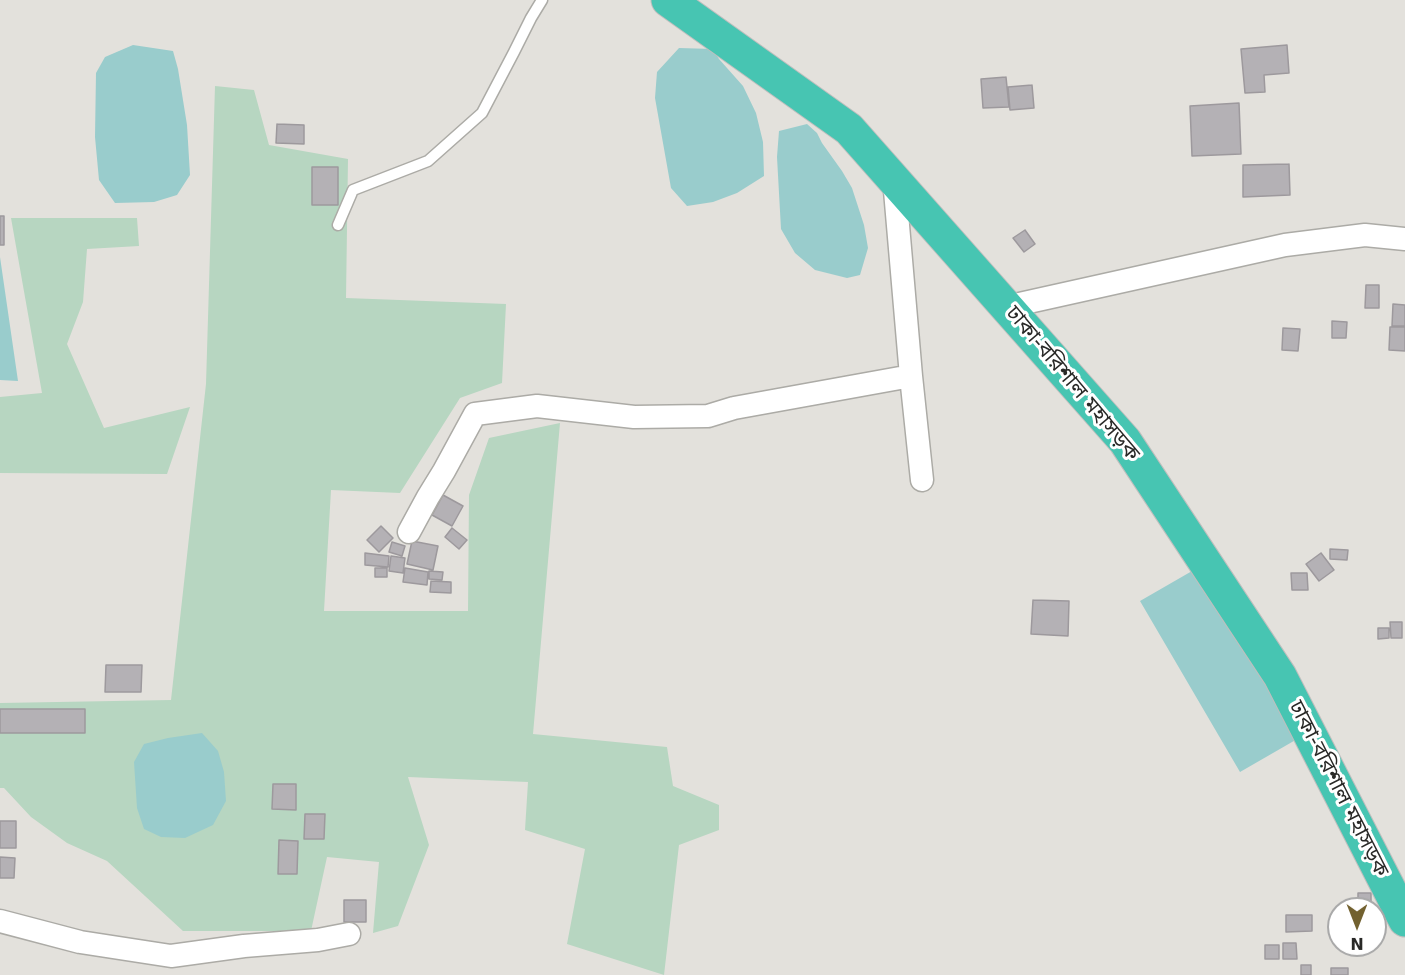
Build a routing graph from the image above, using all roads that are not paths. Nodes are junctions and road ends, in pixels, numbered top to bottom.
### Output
1 (542, 0) edge
2 (668, 0) edge
3 (888, 174) junction
4 (338, 225) dead end
5 (1405, 239) edge
6 (1006, 307) junction
7 (910, 376) junction
8 (922, 480) dead end
9 (409, 532) dead end
10 (1405, 920) edge
11 (0, 921) edge
12 (349, 934) dead end

1 - 4 lane
2 - 3 highway, ঢাকা-বরিশাল মহাসড়ক
3 - 6 highway, ঢাকা-বরিশাল মহাসড়ক
3 - 7 street
5 - 6 street
6 - 10 highway, ঢাকা-বরিশাল মহাসড়ক
7 - 8 street
7 - 9 street
11 - 12 street

